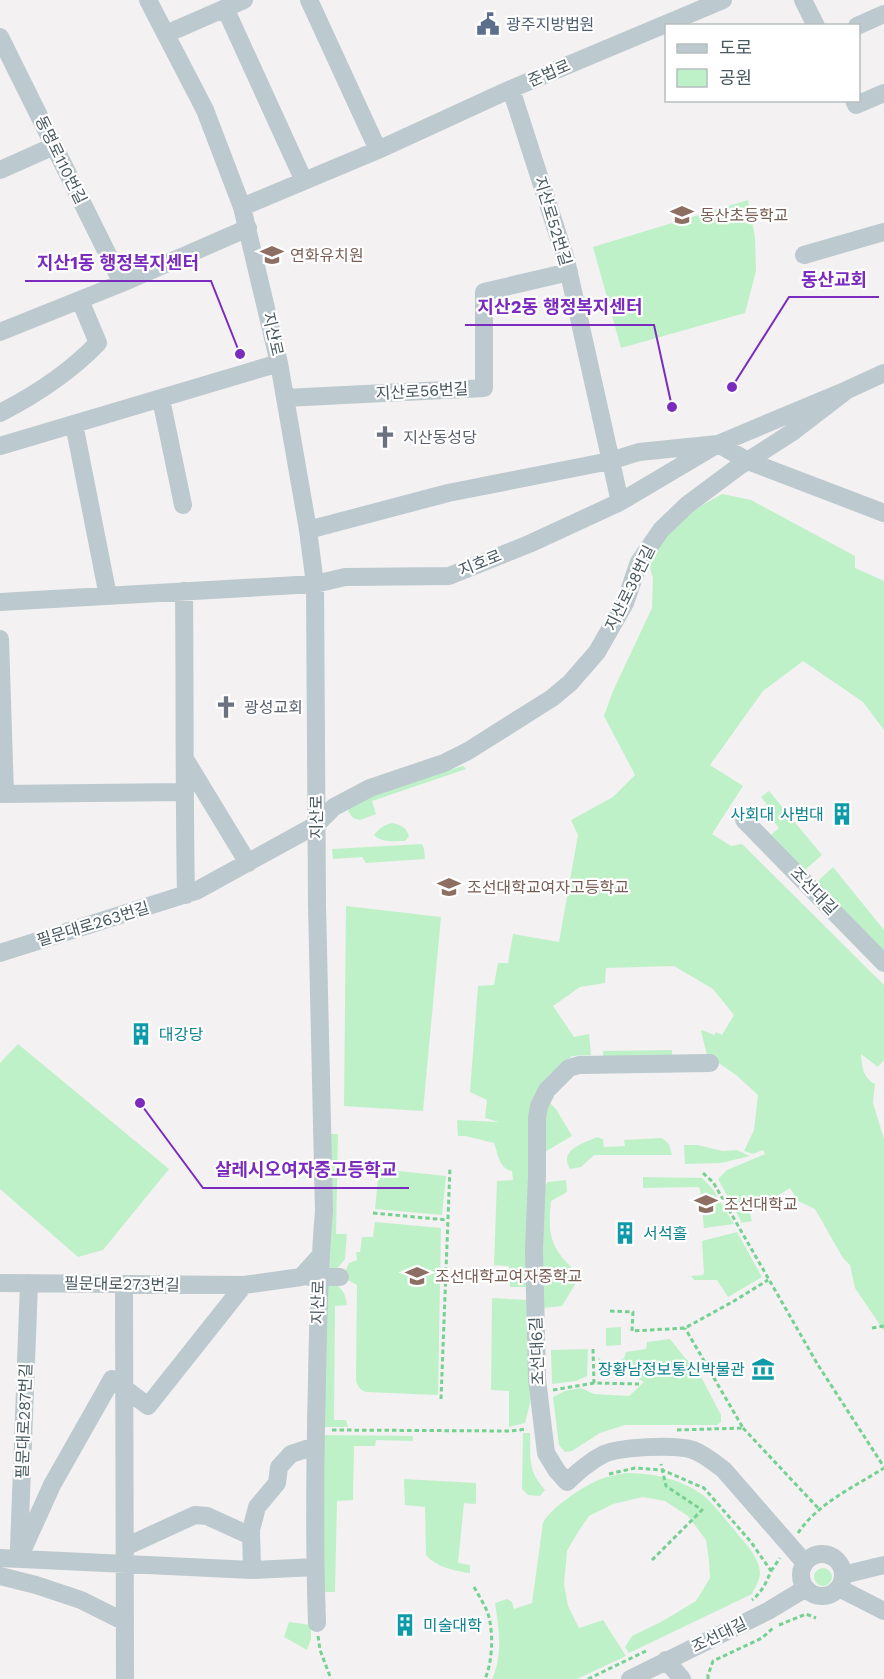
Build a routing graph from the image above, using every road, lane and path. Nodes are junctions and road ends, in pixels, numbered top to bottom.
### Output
1 (148, 0) edge
2 (244, 0) edge
3 (309, 0) edge
4 (723, 0) edge
5 (803, 0) edge
6 (225, 8) junction
7 (884, 14) edge
8 (665, 24) edge
9 (666, 24) edge
10 (815, 24) edge
11 (860, 25) edge
12 (166, 34) junction
13 (0, 37) edge
14 (511, 89) junction
15 (884, 93) edge
16 (855, 102) edge
17 (54, 146) junction
18 (378, 150) junction
19 (0, 170) edge
20 (304, 181) junction
21 (242, 207) junction
22 (248, 228) junction
23 (884, 232) edge
24 (804, 255) dead end
25 (569, 272) junction
26 (122, 283) junction
27 (80, 300) junction
28 (0, 332) edge
29 (279, 363) junction
30 (884, 373) edge
31 (847, 390) junction
32 (285, 398) junction
33 (161, 399) junction
34 (0, 413) edge
35 (74, 424) junction
36 (717, 444) junction
37 (0, 446) edge
38 (610, 461) junction
39 (748, 461) junction
40 (620, 501) junction
41 (183, 506) dead end
42 (884, 513) edge
43 (308, 531) junction
44 (315, 584) junction
45 (184, 591) junction
46 (108, 596) junction
47 (0, 602) edge
48 (0, 639) edge
49 (185, 759) junction
50 (184, 792) junction
51 (2, 794) edge
52 (744, 820) dead end
53 (316, 825) junction
54 (248, 863) junction
55 (186, 895) junction
56 (0, 953) edge
57 (884, 963) edge
58 (710, 1063) dead end
59 (450, 1167) dead end
60 (703, 1173) dead end
61 (373, 1213) dead end
62 (447, 1220) junction
63 (310, 1277) junction
64 (340, 1277) dead end
65 (768, 1280) junction
66 (0, 1283) edge
67 (29, 1283) junction
68 (124, 1284) junction
69 (244, 1286) junction
70 (610, 1311) dead end
71 (884, 1326) edge
72 (872, 1328) dead end
73 (685, 1329) junction
74 (593, 1349) dead end
75 (594, 1383) junction
76 (639, 1384) dead end
77 (124, 1387) junction
78 (548, 1391) dead end
79 (441, 1399) dead end
80 (743, 1428) junction
81 (532, 1429) dead end
82 (676, 1430) dead end
83 (315, 1438) junction
84 (662, 1464) dead end
85 (884, 1468) edge
86 (662, 1470) junction
87 (609, 1474) dead end
88 (819, 1509) junction
89 (251, 1536) junction
90 (789, 1546) junction
91 (125, 1555) junction
92 (652, 1560) dead end
93 (805, 1563) junction
94 (5, 1565) edge
95 (884, 1565) edge
96 (315, 1567) junction
97 (252, 1570) junction
98 (771, 1571) junction
99 (841, 1581) junction
100 (474, 1587) dead end
101 (806, 1588) junction
102 (744, 1604) dead end
103 (884, 1611) edge
104 (816, 1618) dead end
105 (125, 1622) junction
106 (317, 1623) joint
107 (648, 1651) dead end
108 (666, 1660) junction
109 (125, 1679) edge
110 (331, 1679) edge
111 (485, 1679) edge
112 (588, 1679) edge
113 (630, 1679) edge
114 (682, 1679) edge
115 (708, 1679) edge

1 - 12 street, 지산로
2 - 6 street
3 - 18 street
4 - 9 street, 준법로
5 - 10 street
6 - 12 street
6 - 20 street
7 - 11 street
8 - 14 street, 준법로
12 - 21 street, 지산로
13 - 17 street, 동명로110번길
14 - 18 street, 준법로
14 - 25 street, 지산로52번길
15 - 16 street
17 - 19 street
17 - 26 street, 동명로110번길
18 - 20 street, 준법로
20 - 21 street, 준법로
21 - 22 street, 지산로
22 - 26 street
22 - 29 street, 지산로
23 - 24 street
25 - 32 street, 지산로56번길
25 - 38 street, 지산로52번길
26 - 27 street
27 - 28 street
27 - 34 street
29 - 32 street, 지산로
29 - 33 street
30 - 31 street, 지호로
31 - 36 street, 지호로
31 - 39 street, 지산로38번길
32 - 43 street, 지산로
33 - 35 street
33 - 41 street
35 - 37 street
35 - 46 street
36 - 38 street
36 - 39 street
36 - 40 street, 지호로
38 - 40 street, 지산로52번길
38 - 43 street
39 - 42 street
39 - 53 street, 지산로38번길
40 - 44 street, 지호로
43 - 44 street, 지산로
44 - 45 street, 지호로
44 - 53 street, 지산로
45 - 46 street, 지호로
45 - 49 street
46 - 47 street, 지호로
48 - 51 street
49 - 50 street
49 - 54 street
50 - 51 street
50 - 55 street
52 - 57 street, 조선대길
53 - 54 street, 필문대로263번길
53 - 63 street, 지산로
54 - 55 street, 필문대로263번길
55 - 56 street, 필문대로263번길
58 - 90 street, 조선대6길
59 - 62 path
60 - 65 path
61 - 62 path
62 - 79 path
63 - 64 street, 필문대로273번길
63 - 69 street, 필문대로273번길
63 - 83 street, 지산로
65 - 73 path
65 - 85 path
66 - 67 street, 필문대로273번길
67 - 68 street, 필문대로273번길
67 - 94 street, 필문대로287번길
68 - 69 street, 필문대로273번길
68 - 77 street
69 - 77 street
70 - 73 path
71 - 72 path
73 - 80 path
74 - 75 path
75 - 76 path
75 - 78 path
77 - 91 street
77 - 94 street, 필문대로287번길
80 - 82 path
80 - 88 path
81 - 83 path
83 - 89 street
83 - 96 street, 지산로
84 - 86 path
85 - 88 path
86 - 87 path
86 - 92 path
86 - 98 path
88 - 90 path
89 - 91 street
89 - 97 street
90 - 93 street, 조선대6길
90 - 98 path
91 - 94 street
91 - 97 street
91 - 105 street
93 - 99 street
93 - 101 street
94 - 105 street
95 - 99 street
96 - 97 street
96 - 106 street, 지산로
98 - 102 path
99 - 101 street
99 - 103 street
100 - 111 path
101 - 108 street, 조선대길
104 - 115 path
105 - 109 street
106 - 110 path
107 - 112 path
108 - 113 street, 조선대길
108 - 114 street

